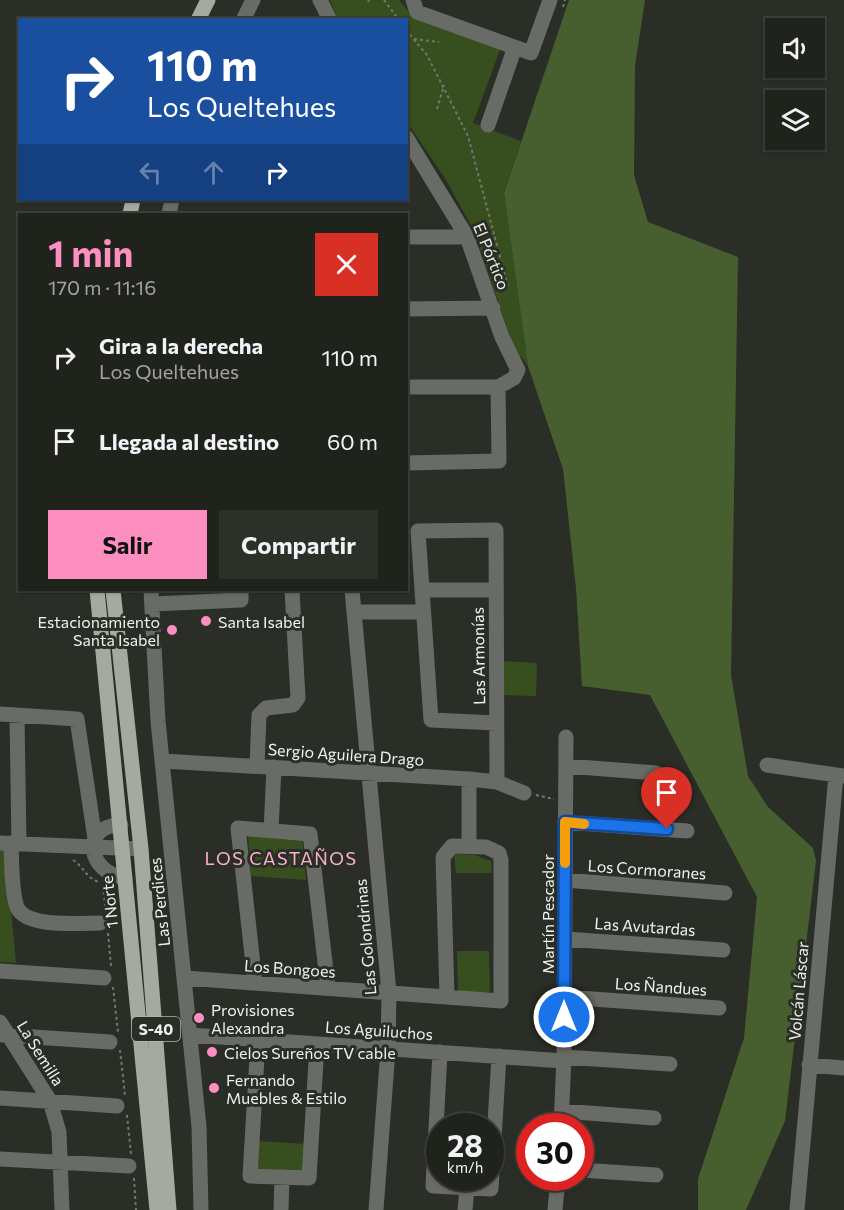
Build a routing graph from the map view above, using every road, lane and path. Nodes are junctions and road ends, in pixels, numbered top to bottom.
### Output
1 (208, 0) edge
2 (253, 0) edge
3 (320, 0) edge
4 (384, 0) edge
5 (413, 0) edge
6 (550, 0) edge
7 (199, 18) edge
8 (244, 18) edge
9 (329, 18) edge
10 (398, 18) edge
11 (408, 32) edge
12 (414, 39) junction
13 (439, 42) dead end
14 (515, 47) junction
15 (444, 85) junction
16 (437, 109) dead end
17 (488, 126) dead end
18 (408, 142) edge
19 (408, 237) edge
20 (467, 237) junction
21 (508, 288) dead end
22 (493, 308) junction
23 (408, 309) edge
24 (408, 387) edge
25 (498, 387) junction
26 (408, 463) edge
27 (422, 590) junction
28 (496, 590) junction
29 (97, 591) edge
30 (113, 591) edge
31 (241, 591) edge
32 (292, 591) edge
33 (352, 591) edge
34 (178, 595) edge
35 (152, 597) edge
36 (354, 612) junction
37 (423, 612) junction
38 (0, 714) edge
39 (17, 716) junction
40 (497, 723) junction
41 (566, 737) dead end
42 (163, 761) junction
43 (767, 765) dead end
44 (257, 766) junction
45 (566, 766) junction
46 (274, 767) junction
47 (656, 773) dead end
48 (369, 774) junction
49 (840, 776) edge
50 (470, 779) junction
51 (497, 782) junction
52 (524, 793) joint
53 (566, 802) junction
54 (565, 822) junction
55 (121, 825) junction
56 (271, 831) junction
57 (687, 831) dead end
58 (10, 843) edge
59 (94, 844) junction
60 (469, 846) junction
61 (141, 849) junction
62 (122, 850) junction
63 (67, 859) dead end
64 (125, 878) junction
65 (565, 880) junction
66 (725, 893) dead end
67 (105, 925) junction
68 (565, 939) junction
69 (723, 950) dead end
70 (0, 971) edge
71 (185, 978) junction
72 (110, 979) junction
73 (255, 983) junction
74 (328, 988) junction
75 (389, 993) junction
76 (447, 996) junction
77 (564, 997) junction
78 (719, 1008) dead end
79 (0, 1022) edge
80 (4, 1035) edge
81 (190, 1035) junction
82 (258, 1040) junction
83 (110, 1042) dead end
84 (317, 1044) junction
85 (388, 1050) junction
86 (440, 1052) junction
87 (499, 1056) junction
88 (564, 1059) junction
89 (670, 1064) dead end
90 (809, 1065) junction
91 (844, 1068) edge
92 (0, 1098) edge
93 (50, 1101) junction
94 (123, 1105) junction
95 (437, 1113) edge
96 (496, 1113) edge
97 (561, 1113) edge
98 (654, 1118) dead end
99 (594, 1119) edge
100 (0, 1159) edge
101 (59, 1162) junction
102 (131, 1165) junction
103 (594, 1171) edge
104 (656, 1175) dead end
105 (282, 1177) junction
106 (466, 1191) edge
107 (557, 1191) edge
108 (62, 1210) edge
109 (136, 1210) edge
110 (157, 1210) edge
111 (169, 1210) edge
112 (201, 1210) edge
113 (281, 1210) edge
114 (376, 1210) edge
115 (465, 1210) edge
116 (555, 1210) edge
117 (797, 1210) edge

1 - 7 main road
2 - 8 street
3 - 9 street
4 - 10 path
5 - 14 street
6 - 14 street
11 - 12 path
12 - 13 path
12 - 15 path
14 - 17 street
15 - 16 path
15 - 21 path
18 - 20 street, El Pórtico
19 - 20 street
20 - 22 street, El Pórtico
22 - 23 street
22 - 25 street, El Pórtico
24 - 25 street
25 - 26 street
27 - 28 street
27 - 28 street, Las Armonías
27 - 37 street
28 - 40 street, Las Armonías
29 - 55 main road, 1 Norte / S-40
30 - 61 main road, S-40
31 - 34 street
32 - 44 street
33 - 36 street, Las Golondrinas
34 - 35 street
35 - 42 street, Las Perdices
36 - 37 street
36 - 48 street, Las Golondrinas
37 - 40 street
38 - 39 street
39 - 58 street
39 - 59 street
40 - 51 street, Las Armonías
41 - 45 street, Martín Pescador
42 - 44 street, Sergio Aguilera Drago
42 - 71 street, Las Perdices
43 - 49 street
44 - 46 street, Sergio Aguilera Drago
45 - 47 street
45 - 53 street, Martín Pescador
46 - 48 street, Sergio Aguilera Drago
46 - 56 street
48 - 50 street, Sergio Aguilera Drago
48 - 75 street, Las Golondrinas
49 - 90 street, Volcán Láscar
50 - 51 street, Sergio Aguilera Drago
50 - 60 street
51 - 52 street, Sergio Aguilera Drago
52 - 53 path
53 - 54 street, Martín Pescador
54 - 57 street
54 - 65 street, Martín Pescador
55 - 59 street
55 - 62 main road, 1 Norte / S-40
56 - 73 street
56 - 74 street
58 - 59 street
58 - 67 street
59 - 62 street
59 - 64 street
60 - 76 street
60 - 76 street, Los Bongoes
61 - 62 street
61 - 111 main road, S-40
62 - 64 main road, 1 Norte / S-40
63 - 67 path
64 - 110 main road, 1 Norte / S-40
65 - 66 street, Los Cormoranes
65 - 68 street, Martín Pescador
67 - 72 path
68 - 69 street, Las Avutardas
68 - 77 street, Martín Pescador
70 - 72 street
71 - 73 street, Los Bongoes
71 - 81 street, Las Perdices
72 - 94 path
73 - 74 street, Los Bongoes
74 - 75 street, Los Bongoes
75 - 76 street, Los Bongoes
75 - 85 street, Las Golondrinas
77 - 78 street, Los Ñandues
77 - 88 street, Martín Pescador
79 - 80 street, La Semilla
80 - 83 street
80 - 93 street, La Semilla
81 - 82 street, Los Aguiluchos
81 - 112 street, Las Perdices
82 - 84 street, Los Aguiluchos
82 - 105 street
84 - 85 street, Los Aguiluchos
84 - 105 street
85 - 86 street, Los Aguiluchos
85 - 114 street, Las Golondrinas
86 - 87 street, Los Aguiluchos
86 - 95 street
87 - 88 street, Los Aguiluchos
87 - 96 street
88 - 89 street, Los Aguiluchos
88 - 97 street, Martín Pescador
90 - 91 street
90 - 117 street, Volcán Láscar
92 - 93 street
93 - 94 street
93 - 101 street, La Semilla
94 - 102 path
98 - 99 street
100 - 101 street
101 - 102 street
101 - 108 street, La Semilla
102 - 109 path
103 - 104 street
105 - 113 street
106 - 115 street
107 - 116 street

